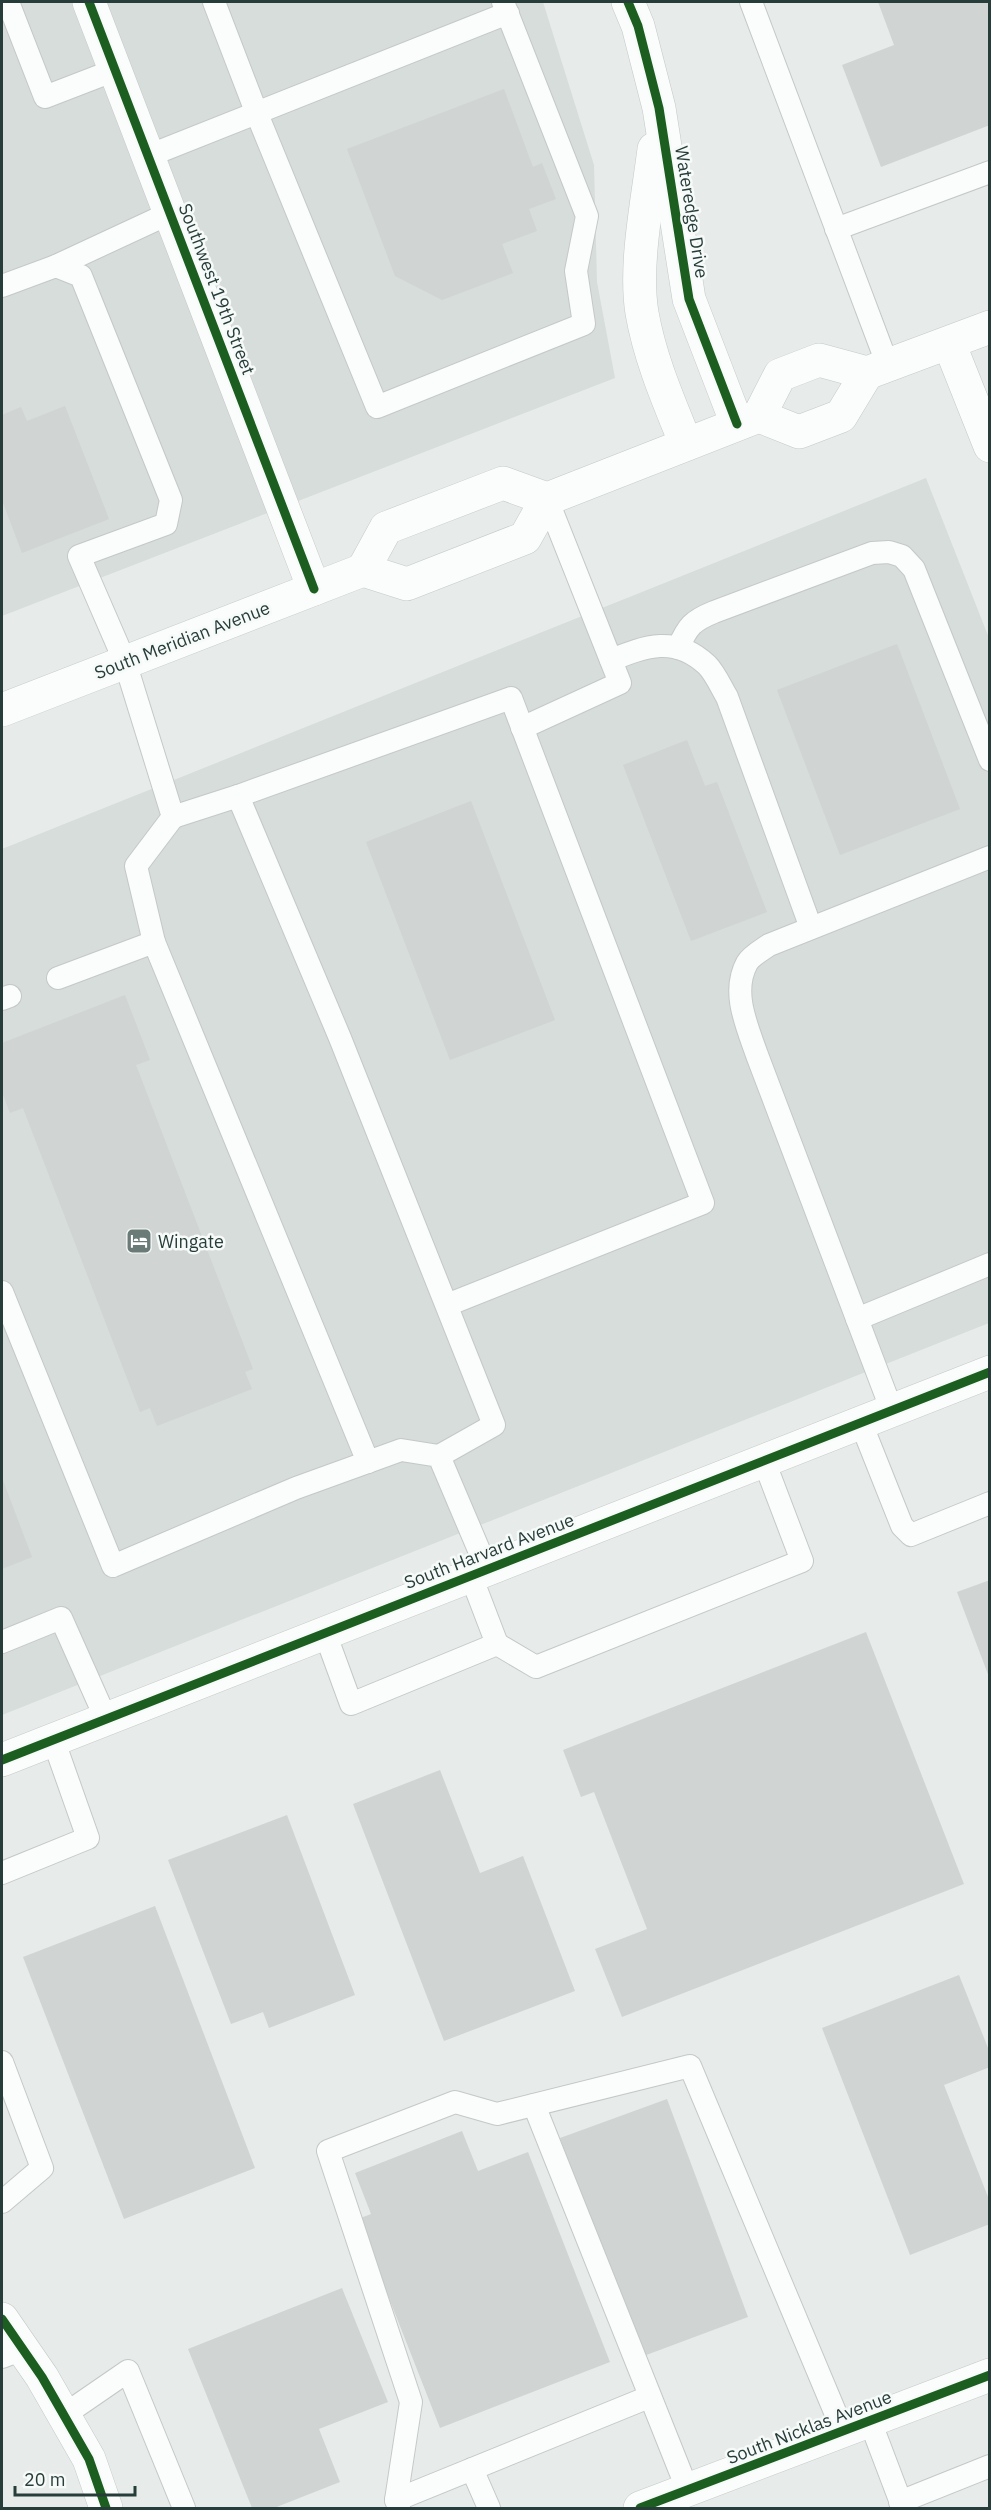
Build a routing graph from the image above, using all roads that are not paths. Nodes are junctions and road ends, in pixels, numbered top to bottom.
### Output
1 (8, 2) edge
2 (89, 2) edge
3 (214, 2) edge
4 (628, 2) edge
5 (751, 2) edge
6 (506, 7) edge
7 (115, 70) junction
8 (659, 108) junction
9 (257, 114) junction
10 (148, 156) junction
11 (990, 172) edge
12 (170, 213) junction
13 (836, 229) junction
14 (56, 266) junction
15 (2, 286) edge
16 (990, 327) edge
17 (949, 343) junction
18 (878, 370) junction
19 (748, 420) junction
20 (686, 444) junction
21 (990, 446) edge
22 (547, 499) junction
23 (363, 570) junction
24 (314, 589) junction
25 (678, 648) junction
26 (610, 660) junction
27 (125, 662) junction
28 (2, 710) edge
29 (522, 728) junction
30 (990, 760) edge
31 (238, 796) junction
32 (173, 817) junction
33 (990, 857) edge
34 (811, 928) junction
35 (154, 942) junction
36 (58, 978) dead end
37 (990, 1264) edge
38 (2, 1292) edge
39 (447, 1305) junction
40 (857, 1319) junction
41 (990, 1372) edge
42 (891, 1411) junction
43 (861, 1423) junction
44 (439, 1456) junction
45 (764, 1461) junction
46 (368, 1462) junction
47 (990, 1503) edge
48 (479, 1573) junction
49 (325, 1633) junction
50 (2, 1642) edge
51 (498, 1644) junction
52 (106, 1719) junction
53 (53, 1740) junction
54 (2, 1760) edge
55 (2, 1873) edge
56 (2, 2062) edge
57 (534, 2105) junction
58 (2, 2202) edge
59 (2, 2319) edge
60 (12, 2353) edge
61 (990, 2375) edge
62 (649, 2397) junction
63 (64, 2415) junction
64 (856, 2426) junction
65 (990, 2466) edge
66 (472, 2469) junction
67 (688, 2490) junction
68 (397, 2504) edge
69 (902, 2505) edge
70 (106, 2508) edge
71 (184, 2508) edge
72 (489, 2508) edge
73 (640, 2508) edge

1 - 7 lane
2 - 7 street, Southwest 19th Street
3 - 9 lane
4 - 8 street, Wateredge Drive
5 - 13 lane
6 - 9 lane
6 - 9 lane
7 - 10 street, Southwest 19th Street
8 - 19 street, Wateredge Drive
8 - 20 street, Wateredge Drive
9 - 10 lane
10 - 12 street, Southwest 19th Street
11 - 13 lane
12 - 14 lane
12 - 24 street, Southwest 19th Street
13 - 18 lane
14 - 15 lane
14 - 27 lane
16 - 17 street
17 - 18 street
17 - 21 street
18 - 19 street
18 - 19 street
19 - 20 street
20 - 22 street
22 - 23 street
22 - 23 street
22 - 26 lane
23 - 24 street, South Meridian Avenue
24 - 27 street, South Meridian Avenue
25 - 26 lane
25 - 30 lane
25 - 34 lane
26 - 29 lane
27 - 28 street, South Meridian Avenue
27 - 32 lane
29 - 31 lane
29 - 39 lane
31 - 32 lane
31 - 39 lane
32 - 35 lane
33 - 34 lane
34 - 40 lane
35 - 36 lane
35 - 46 lane
37 - 40 lane
38 - 46 lane
39 - 44 lane
40 - 42 lane
41 - 42 street, South Harvard Avenue
42 - 43 street, South Harvard Avenue
43 - 45 street, South Harvard Avenue
43 - 47 lane
44 - 46 lane
44 - 48 lane
45 - 48 street, South Harvard Avenue
45 - 51 lane
48 - 49 street, South Harvard Avenue
48 - 51 lane
49 - 51 lane
49 - 52 street, South Harvard Avenue
50 - 52 lane
52 - 53 street, South Harvard Avenue
53 - 54 street, South Harvard Avenue
53 - 55 lane
56 - 58 lane
57 - 62 lane
57 - 64 lane
57 - 68 lane
59 - 60 street
60 - 63 street
61 - 64 street, South Nicklas Avenue
62 - 66 lane
62 - 67 lane
63 - 70 street
63 - 71 lane
64 - 67 street, South Nicklas Avenue
64 - 69 lane
65 - 69 lane
66 - 68 lane
66 - 72 lane
67 - 73 street, South Nicklas Avenue

